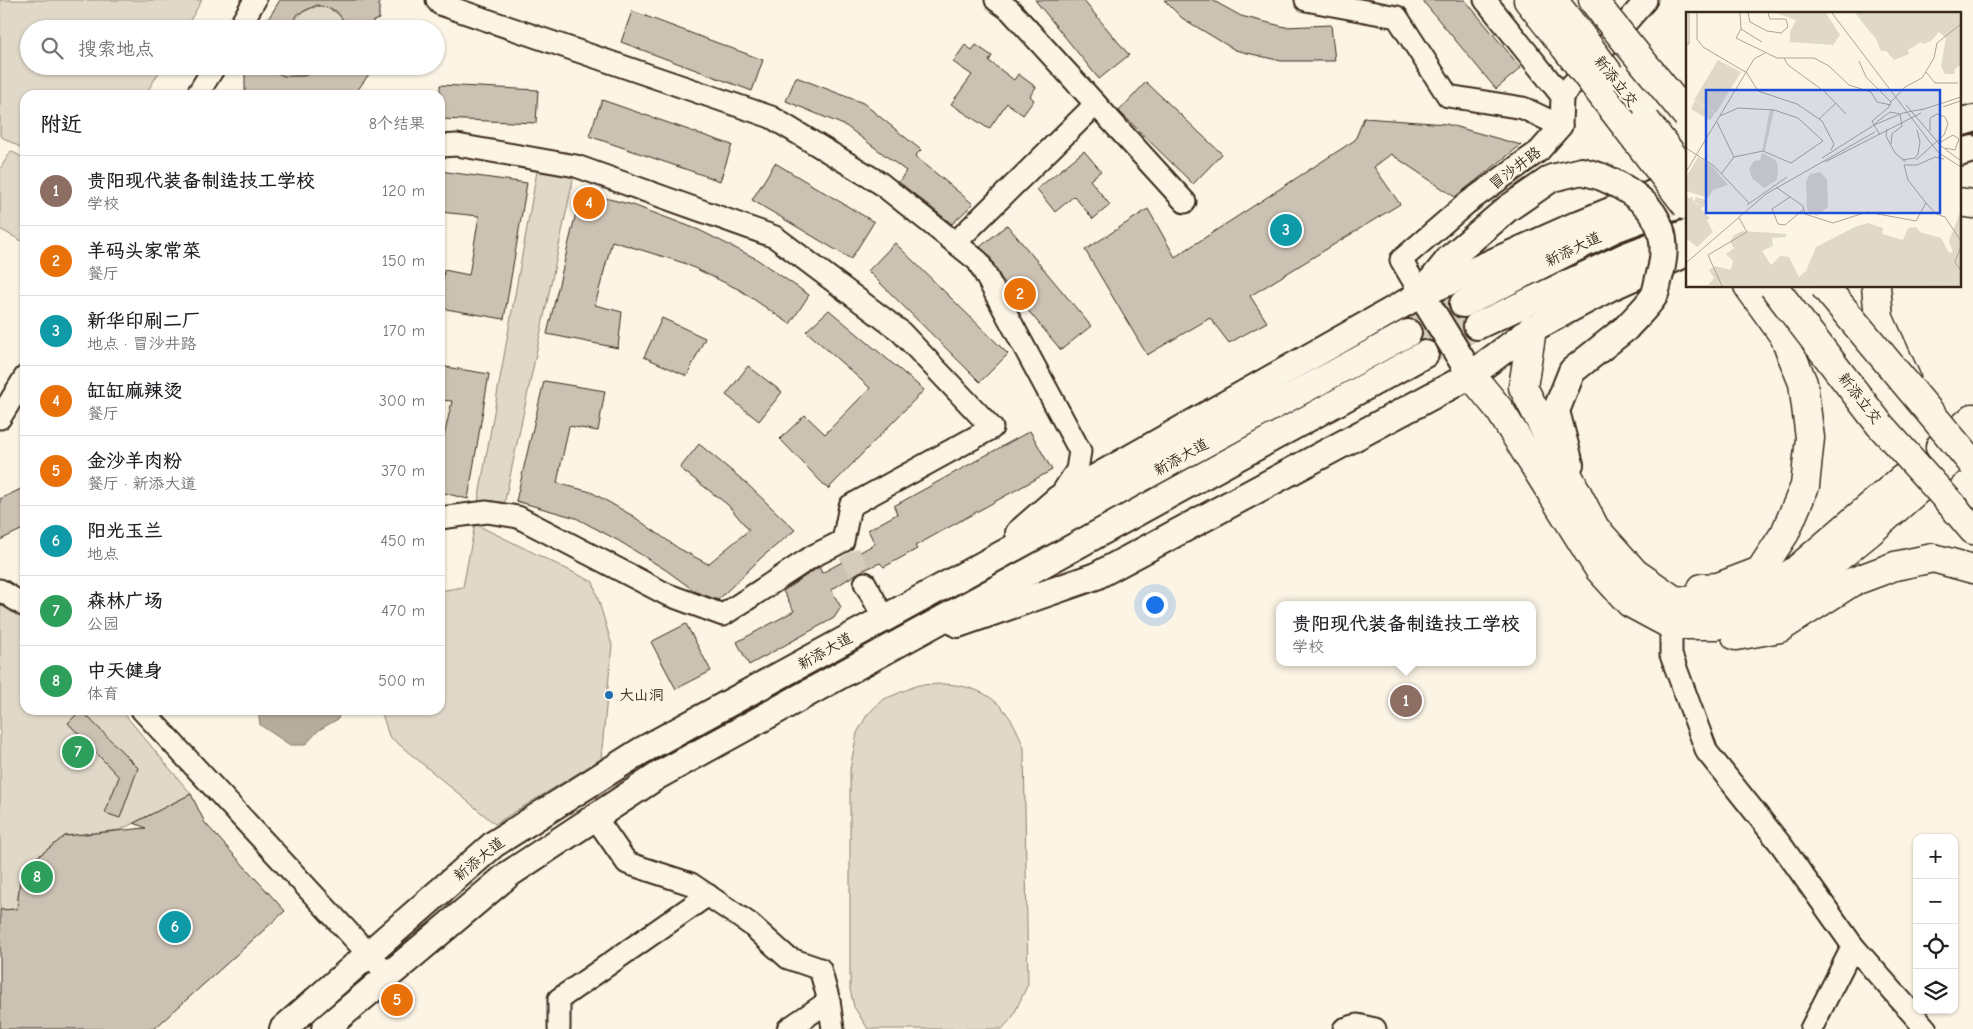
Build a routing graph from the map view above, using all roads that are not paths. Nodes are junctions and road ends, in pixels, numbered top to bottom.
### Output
1 (255, 0) edge
2 (437, 0) edge
3 (996, 0) edge
4 (1306, 0) edge
5 (1484, 0) edge
6 (1528, 0) edge
7 (1553, 0) edge
8 (1646, 0) edge
9 (1600, 8) edge
10 (243, 20) edge
11 (1573, 42) junction
12 (209, 75) edge
13 (200, 90) edge
14 (1562, 96) junction
15 (1096, 104) junction
16 (1686, 115) edge
17 (1973, 119) edge
18 (1960, 123) edge
19 (1561, 126) junction
20 (445, 146) edge
21 (1973, 149) edge
22 (1960, 153) edge
23 (1686, 173) edge
24 (1686, 185) edge
25 (1186, 202) dead end
26 (1686, 202) edge
27 (1960, 202) edge
28 (1973, 204) edge
29 (1686, 205) edge
30 (1686, 233) edge
31 (955, 243) junction
32 (1686, 252) edge
33 (1749, 288) edge
34 (1775, 288) edge
35 (1826, 288) edge
36 (1876, 288) edge
37 (1421, 294) junction
38 (1463, 304) tunnel mouth
39 (1477, 326) tunnel mouth
40 (1532, 329) junction
41 (1408, 334) tunnel mouth
42 (1425, 354) tunnel mouth
43 (1471, 375) junction
44 (20, 385) edge
45 (1911, 390) junction
46 (0, 418) edge
47 (1973, 418) edge
48 (1973, 441) edge
49 (1973, 464) edge
50 (1058, 499) junction
51 (445, 517) edge
52 (1594, 528) junction
53 (1973, 530) edge
54 (980, 566) junction
55 (1973, 569) edge
56 (865, 583) tunnel mouth
57 (1658, 588) junction
58 (0, 590) edge
59 (20, 603) edge
60 (884, 618) junction
61 (1671, 625) junction
62 (886, 649) junction
63 (147, 715) edge
64 (595, 816) junction
65 (708, 895) junction
66 (1853, 946) junction
67 (368, 954) junction
68 (388, 975) junction
69 (830, 1001) junction
70 (283, 1029) edge
71 (325, 1029) edge
72 (559, 1029) edge
73 (788, 1029) edge
74 (833, 1029) edge
75 (1344, 1029) edge
76 (1375, 1029) edge
77 (1811, 1029) edge
78 (1926, 1029) edge

1 - 10 street
2 - 31 street
3 - 15 street
4 - 19 street
5 - 14 street
6 - 11 highway
7 - 11 highway
8 - 14 street
9 - 16 highway, bridge
11 - 23 highway, 新添立交, bridge
11 - 29 highway, bridge
12 - 13 street
14 - 19 street
15 - 25 street
15 - 31 street
17 - 18 main road
19 - 37 street, 冒沙井路
20 - 51 street
21 - 22 main road
24 - 37 main road
26 - 38 main road, 新添大道
27 - 28 highway
30 - 39 main road, 新添大道
31 - 50 street
32 - 40 main road
33 - 57 highway
34 - 53 highway, 新添立交, bridge
35 - 45 highway, bridge
36 - 45 highway, bridge
37 - 43 main road
37 - 50 main road
37 - 52 main road, bridge
40 - 43 main road
40 - 52 highway
41 - 54 main road, 新添大道
42 - 62 main road, 新添大道
43 - 61 highway
43 - 62 main road
44 - 46 street
45 - 49 highway, bridge
47 - 57 highway
48 - 61 highway
50 - 54 main road
52 - 57 highway
54 - 60 main road, 新添大道
55 - 61 highway
56 - 60 street
58 - 59 street
60 - 67 main road, 新添大道
61 - 66 street
62 - 64 main road, 新添大道
63 - 67 street
64 - 65 street
64 - 68 main road, 新添大道
65 - 69 street
65 - 72 street
66 - 77 street
66 - 78 street
67 - 68 street
67 - 70 main road, 新添大道
68 - 71 main road, 新添大道
69 - 73 street
69 - 74 street
75 - 76 street

